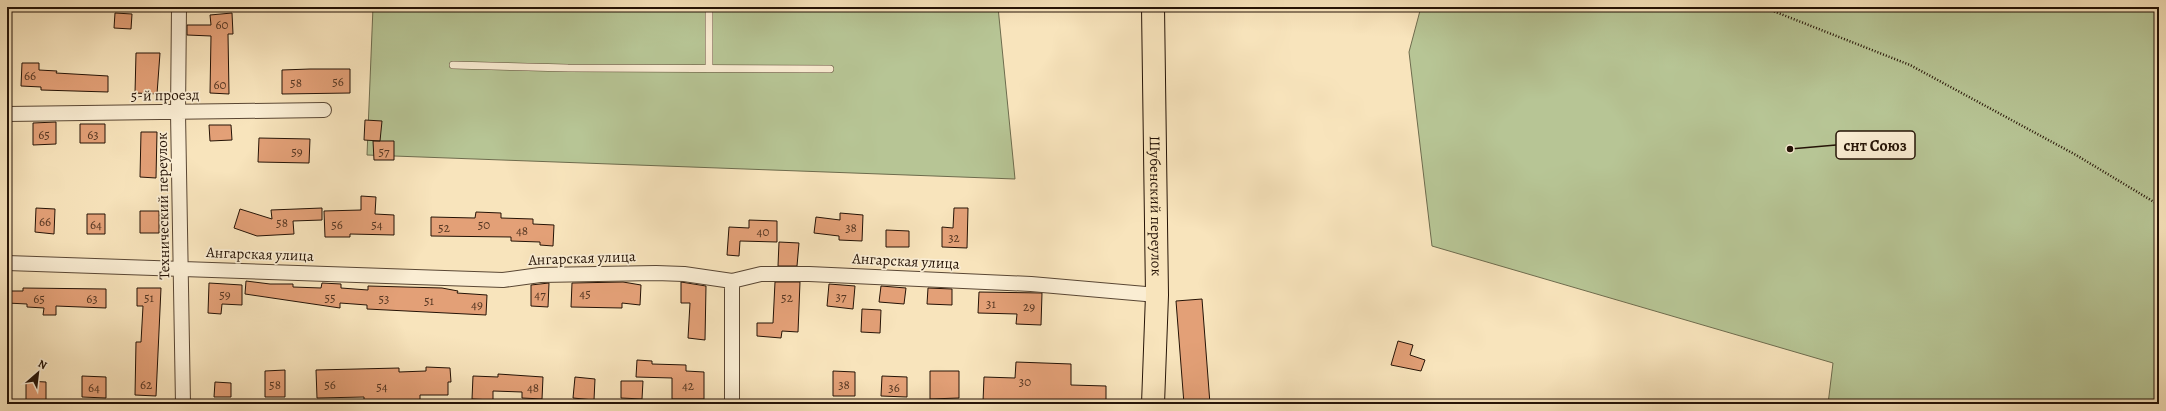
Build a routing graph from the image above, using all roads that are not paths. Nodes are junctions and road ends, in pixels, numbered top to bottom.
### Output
1 (179, 7) edge
2 (709, 7) edge
3 (1153, 7) edge
4 (453, 65) dead end
5 (709, 68) junction
6 (830, 69) dead end
7 (324, 110) dead end
8 (178, 113) junction
9 (7, 114) edge
10 (7, 263) edge
11 (182, 268) junction
12 (732, 281) junction
13 (1156, 295) junction
14 (183, 404) edge
15 (732, 404) edge
16 (1153, 404) edge

1 - 8 street, Технический переулок
2 - 5 lane
3 - 13 main road, Шубенский переулок
4 - 5 lane
5 - 6 lane
7 - 8 street, 5-й проезд
8 - 9 street, 5-й проезд
8 - 11 street, Технический переулок
10 - 11 street, Ангарская улица
11 - 12 street, Ангарская улица
11 - 14 street, Технический переулок
12 - 13 street, Ангарская улица
12 - 15 street
13 - 16 main road, Шубенский переулок

